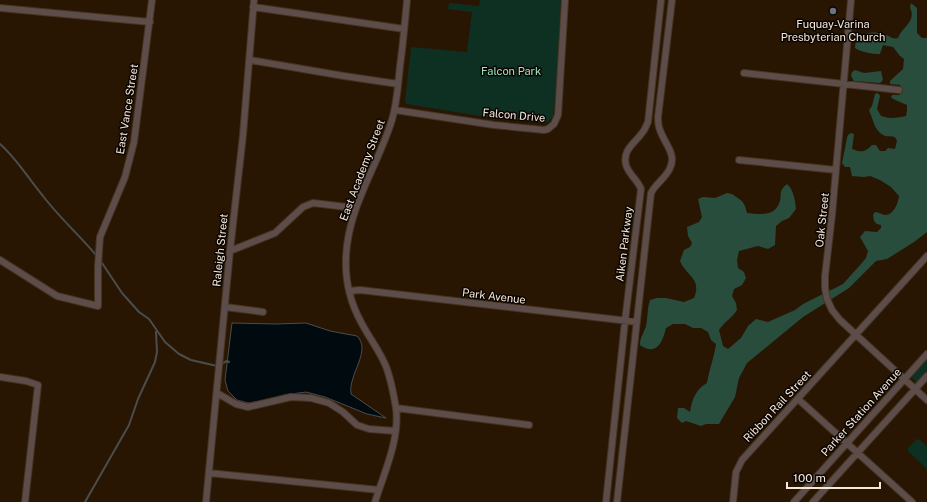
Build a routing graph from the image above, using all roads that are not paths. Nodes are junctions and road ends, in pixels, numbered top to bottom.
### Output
1 (152, 0) edge
2 (254, 0) edge
3 (407, 0) edge
4 (565, 0) edge
5 (661, 0) edge
6 (672, 0) edge
7 (851, 0) edge
8 (253, 7) junction
9 (0, 8) edge
10 (150, 22) junction
11 (404, 29) junction
12 (250, 60) junction
13 (744, 72) dead end
14 (844, 83) junction
15 (398, 84) junction
16 (899, 90) dead end
17 (394, 110) junction
18 (648, 121) junction
19 (659, 122) junction
20 (739, 160) dead end
21 (836, 170) junction
22 (640, 192) junction
23 (651, 193) junction
24 (355, 208) junction
25 (230, 251) junction
26 (927, 256) edge
27 (0, 260) edge
28 (349, 291) junction
29 (225, 307) junction
30 (263, 312) dead end
31 (625, 321) junction
32 (637, 322) junction
33 (856, 335) junction
34 (927, 354) edge
35 (927, 376) edge
36 (0, 377) edge
37 (904, 379) junction
38 (916, 389) junction
39 (217, 393) junction
40 (798, 399) junction
41 (927, 400) edge
42 (396, 408) junction
43 (529, 426) dead end
44 (395, 431) junction
45 (847, 443) junction
46 (858, 452) junction
47 (209, 473) junction
48 (379, 490) junction
49 (905, 500) edge
50 (25, 502) edge
51 (206, 502) edge
52 (375, 502) edge
53 (606, 502) edge
54 (618, 502) edge
55 (733, 502) edge
56 (794, 502) edge
57 (813, 502) edge
58 (912, 502) edge

1 - 10 street, East Vance Street
2 - 8 street, Raleigh Street
3 - 11 street, East Academy Street
4 - 17 street, Falcon Drive
5 - 18 street, Aiken Parkway
6 - 19 street
7 - 14 street, Oak Street
8 - 11 street
8 - 12 street, Raleigh Street
9 - 10 street
10 - 27 street, East Vance Street
11 - 15 street, East Academy Street
12 - 15 street
12 - 25 street, Raleigh Street
13 - 14 street
14 - 16 street
14 - 21 street, Oak Street
15 - 17 street, East Academy Street
17 - 24 street, East Academy Street
18 - 19 street
18 - 22 street, Aiken Parkway
19 - 23 street
20 - 21 street
21 - 33 street, Oak Street
22 - 23 street
22 - 31 street, Aiken Parkway
23 - 32 street, Aiken Parkway
24 - 25 street
24 - 28 street, East Academy Street
25 - 29 street, Raleigh Street
26 - 33 street, Ribbon Rail Street
28 - 31 street, Park Avenue
28 - 42 street, East Academy Street
29 - 30 street
29 - 39 street, Raleigh Street
31 - 32 street, Park Avenue
31 - 53 street, Aiken Parkway
32 - 54 street, Aiken Parkway
33 - 37 street, Oak Street
33 - 40 street, Ribbon Rail Street
34 - 37 street, Parker Station Avenue
35 - 38 street
36 - 50 street
37 - 38 street, Oak Street
37 - 45 street, Parker Station Avenue
38 - 41 street, Oak Street
38 - 46 street
39 - 44 street
39 - 47 street, Raleigh Street
40 - 45 street
40 - 55 street, Ribbon Rail Street
42 - 43 street
42 - 44 street, East Academy Street
44 - 48 street, East Academy Street
45 - 46 street
45 - 56 street, Parker Station Avenue
46 - 49 street
46 - 57 street
47 - 48 street
47 - 51 street, Raleigh Street
48 - 52 street, East Academy Street
49 - 58 street

